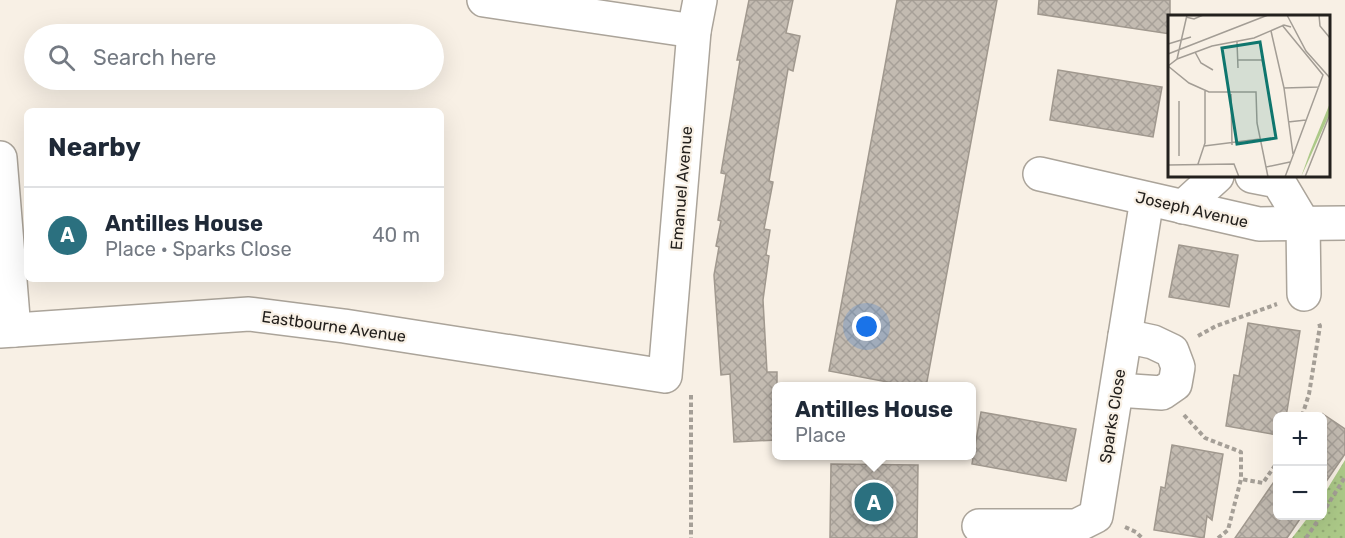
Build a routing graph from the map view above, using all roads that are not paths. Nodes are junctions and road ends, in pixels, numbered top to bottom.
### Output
1 (484, 0) edge
2 (697, 16) edge
3 (0, 158) edge
4 (1040, 174) dead end
5 (1216, 177) edge
6 (1257, 177) edge
7 (1147, 199) junction
8 (1183, 207) junction
9 (1304, 223) junction
10 (1345, 223) edge
11 (1304, 294) road end
12 (7, 331) edge
13 (1125, 336) junction
14 (665, 376) joint
15 (1116, 390) junction
16 (979, 526) dead end

1 - 2 street
2 - 14 street, Emanuel Avenue
3 - 12 street
4 - 7 street, Joseph Avenue
5 - 8 street
6 - 9 street
7 - 8 street, Joseph Avenue
7 - 13 street, Sparks Close
8 - 9 street, Joseph Avenue
9 - 10 street, Joseph Avenue
9 - 11 street
12 - 14 street, Eastbourne Avenue
13 - 15 street, Sparks Close
13 - 15 street
15 - 16 street, Sparks Close

